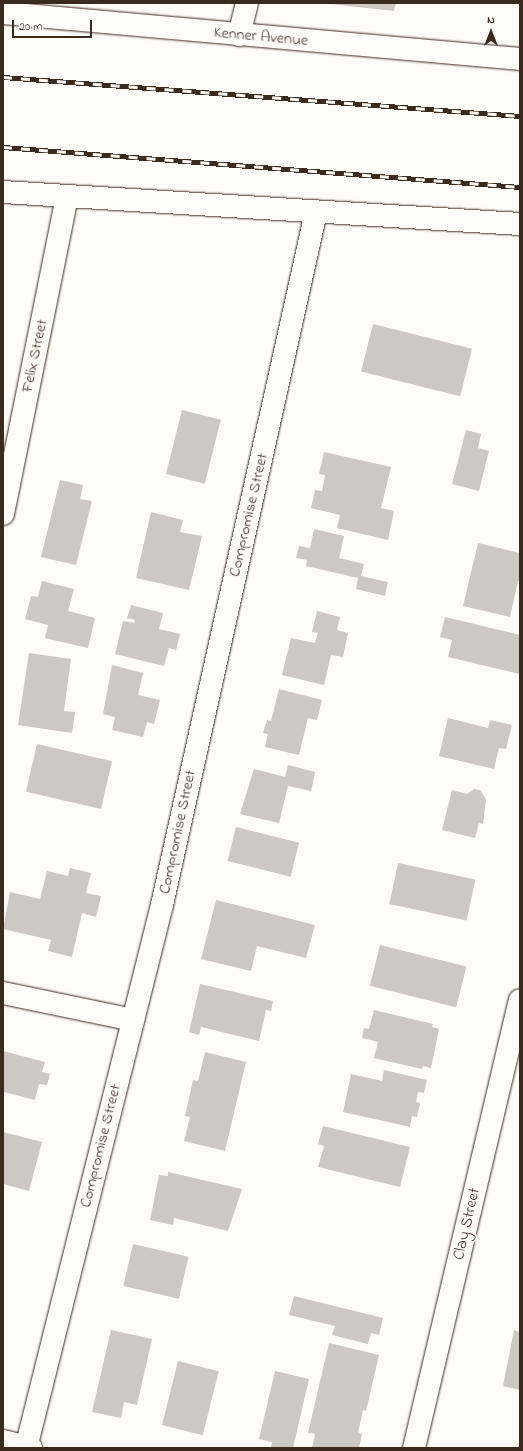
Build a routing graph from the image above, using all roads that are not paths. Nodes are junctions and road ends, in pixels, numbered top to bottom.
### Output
1 (247, 3) edge
2 (3, 13) edge
3 (239, 35) junction
4 (520, 59) edge
5 (3, 192) edge
6 (68, 197) junction
7 (316, 212) junction
8 (520, 224) edge
9 (3, 514) edge
10 (3, 993) edge
11 (520, 1000) edge
12 (133, 1020) junction
13 (3, 1441) edge
14 (28, 1448) edge
15 (414, 1448) edge

1 - 3 street
2 - 3 street, Kenner Avenue
3 - 4 street, Kenner Avenue
5 - 6 street
6 - 7 street
6 - 9 street, Felix Street
7 - 8 street
7 - 12 street, Compromise Street
10 - 12 street
11 - 15 street, Clay Street
12 - 14 street, Compromise Street
13 - 14 street

